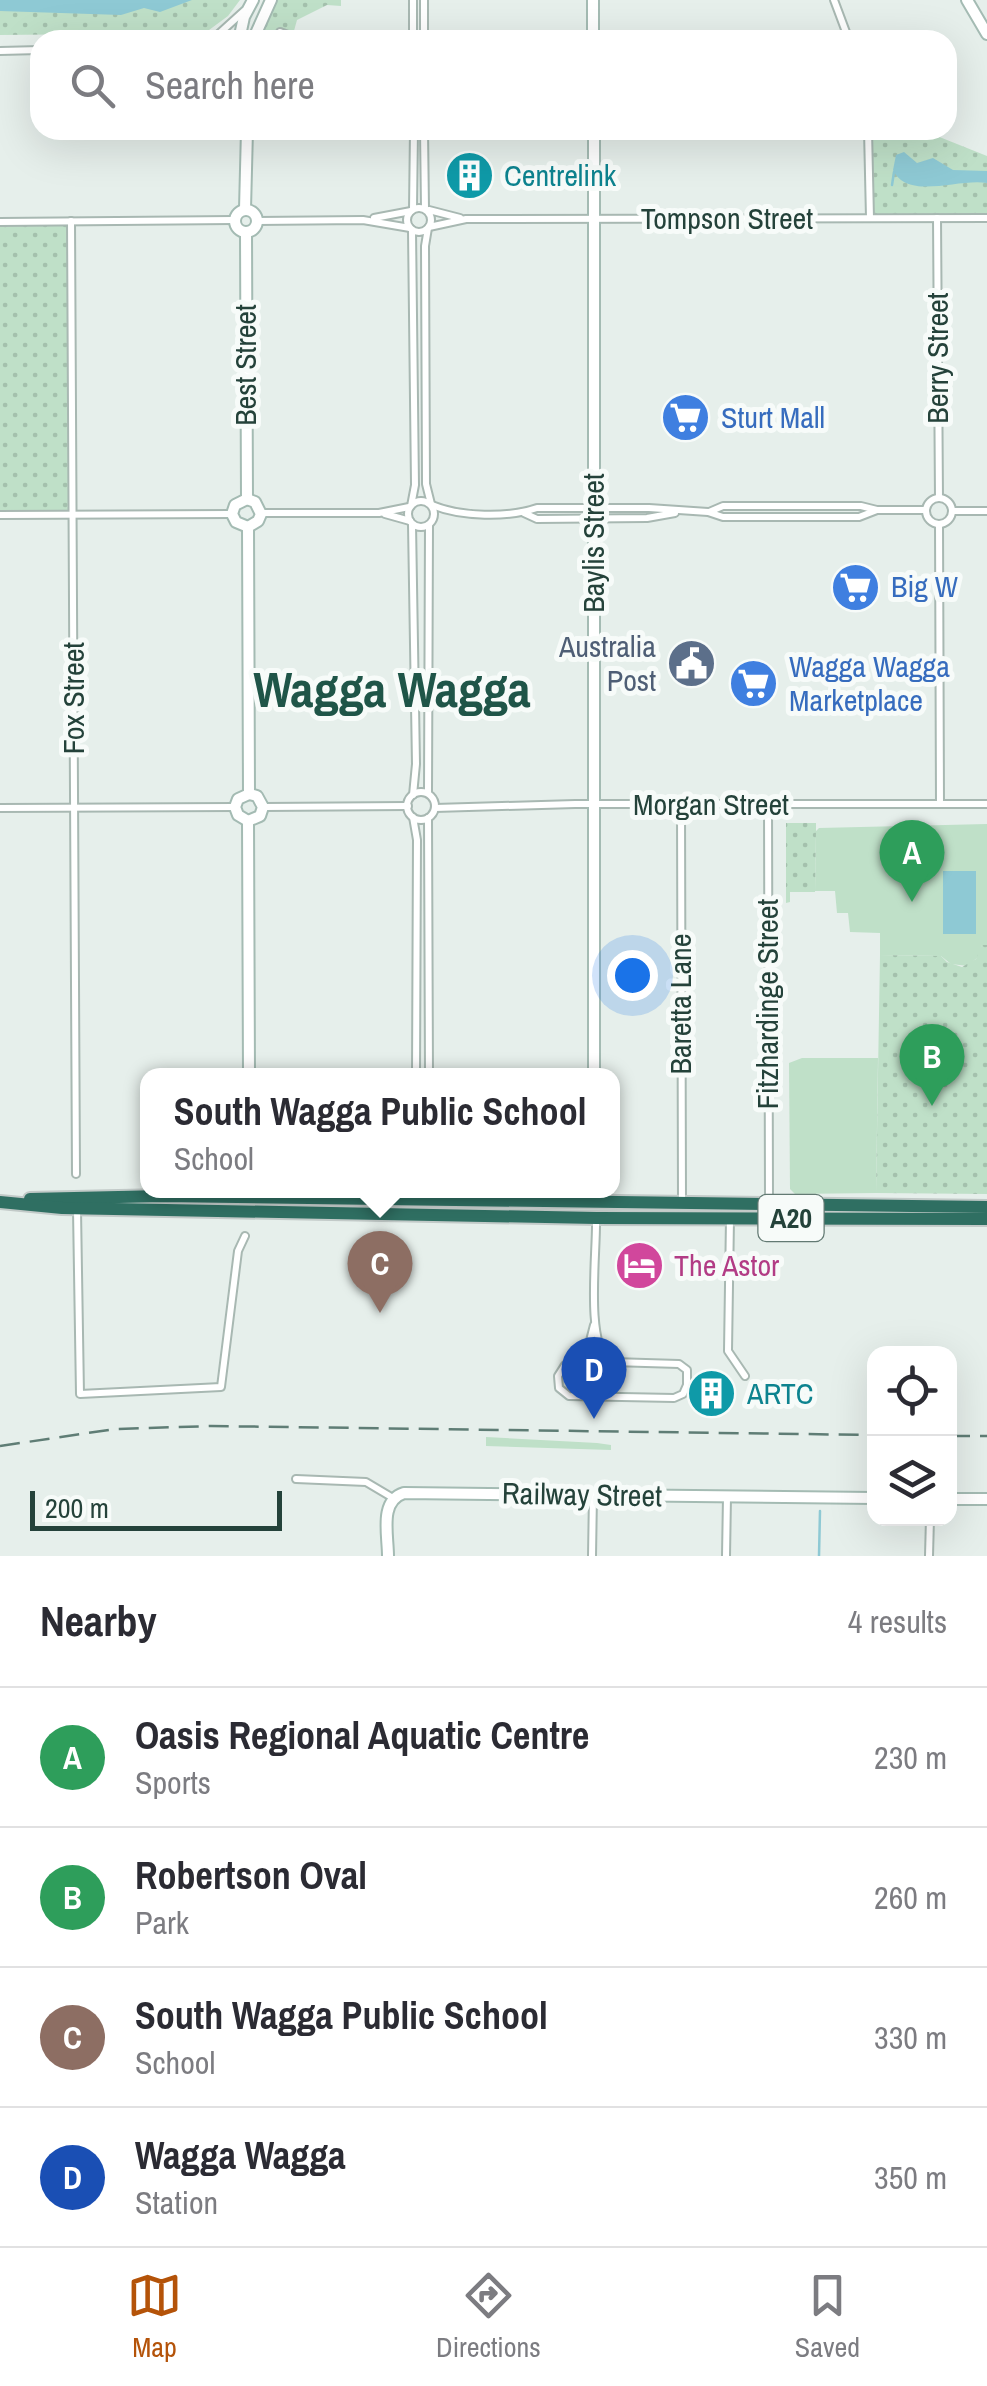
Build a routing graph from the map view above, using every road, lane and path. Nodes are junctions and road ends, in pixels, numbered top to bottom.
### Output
1 (271, 0) edge
2 (413, 0) edge
3 (424, 0) edge
4 (593, 0) edge
5 (834, 0) edge
6 (967, 0) edge
7 (252, 1) edge
8 (226, 30) edge
9 (242, 30) edge
10 (257, 30) edge
11 (413, 30) edge
12 (424, 30) edge
13 (594, 30) edge
14 (846, 30) edge
15 (987, 34) edge
16 (30, 50) edge
17 (0, 51) edge
18 (247, 140) edge
19 (594, 140) edge
20 (868, 140) edge
21 (419, 142) joint
22 (245, 209) junction
23 (426, 209) junction
24 (412, 210) junction
25 (870, 218) junction
26 (938, 218) junction
27 (987, 218) edge
28 (594, 219) junction
29 (234, 220) junction
30 (363, 220) junction
31 (466, 220) junction
32 (71, 221) junction
33 (257, 221) junction
34 (0, 222) edge
35 (429, 228) junction
36 (411, 229) junction
37 (246, 232) junction
38 (414, 298) junction
39 (425, 298) junction
40 (414, 340) junction
41 (425, 340) junction
42 (414, 393) junction
43 (426, 393) junction
44 (414, 435) junction
45 (426, 435) junction
46 (940, 498) junction
47 (247, 499) junction
48 (431, 505) junction
49 (410, 506) junction
50 (926, 510) junction
51 (952, 511) junction
52 (987, 511) edge
53 (378, 513) junction
54 (461, 513) junction
55 (594, 513) junction
56 (0, 514) edge
57 (73, 514) junction
58 (232, 514) junction
59 (261, 514) junction
60 (411, 522) junction
61 (939, 524) junction
62 (430, 525) junction
63 (248, 528) junction
64 (415, 588) junction
65 (427, 588) junction
66 (415, 632) junction
67 (426, 632) junction
68 (416, 684) junction
69 (426, 684) junction
70 (416, 726) junction
71 (426, 726) junction
72 (428, 793) junction
73 (249, 794) junction
74 (413, 795) junction
75 (594, 804) junction
76 (940, 804) junction
77 (987, 804) edge
78 (681, 805) junction
79 (768, 805) junction
80 (408, 806) junction
81 (0, 808) edge
82 (74, 808) junction
83 (235, 808) junction
84 (262, 808) junction
85 (435, 808) junction
86 (413, 817) junction
87 (428, 818) junction
88 (248, 821) junction
89 (427, 879) junction
90 (416, 880) junction
91 (416, 928) junction
92 (428, 928) junction
93 (416, 981) junction
94 (428, 981) junction
95 (416, 1028) junction
96 (429, 1029) junction
97 (249, 1068) edge
98 (416, 1068) edge
99 (429, 1068) edge
100 (594, 1068) edge
101 (76, 1174) dead end
102 (336, 1198) edge
103 (466, 1198) edge
104 (250, 1200) edge
105 (0, 1202) edge
106 (76, 1202) junction
107 (769, 1203) junction
108 (596, 1204) edge
109 (682, 1204) junction
110 (987, 1207) edge
111 (730, 1218) junction
112 (769, 1218) junction
113 (987, 1219) edge
114 (245, 1236) dead end
115 (595, 1322) junction
116 (584, 1362) junction
117 (609, 1362) junction
118 (746, 1376) dead end
119 (296, 1479) dead end
120 (593, 1495) junction
121 (727, 1496) junction
122 (393, 1498) junction
123 (867, 1498) edge
124 (957, 1499) edge
125 (987, 1499) edge
126 (930, 1526) edge
127 (388, 1556) edge
128 (592, 1556) edge
129 (726, 1556) edge
130 (929, 1556) edge

1 - 10 street
2 - 11 street
3 - 12 street
4 - 13 street
5 - 14 street
6 - 15 street
7 - 8 street
7 - 9 street
16 - 17 street
18 - 22 street
19 - 28 street, Baylis Street
20 - 25 street
21 - 23 street
21 - 24 street
22 - 29 street
22 - 33 street
23 - 24 street
23 - 31 street, Tompson Street
23 - 35 street
24 - 30 street
24 - 36 street
25 - 26 street, Tompson Street
25 - 28 street, Tompson Street
26 - 27 street, Tompson Street
26 - 46 street, Berry Street
28 - 31 street, Tompson Street
28 - 55 street, Baylis Street
29 - 32 street
29 - 37 street
30 - 33 street
30 - 36 street
31 - 35 street, Tompson Street
32 - 34 street
32 - 57 street, Fox Street
33 - 37 street
35 - 36 street
35 - 39 street
36 - 38 street
37 - 47 street, Best Street
38 - 39 street
38 - 40 street
39 - 41 street
40 - 41 street
40 - 42 street
41 - 43 street
42 - 43 street
42 - 44 street
43 - 45 street
44 - 45 street
44 - 49 street
45 - 48 street
46 - 50 street
46 - 51 street
47 - 58 street
47 - 59 street
48 - 49 street
48 - 54 street
48 - 62 street
49 - 53 street
49 - 60 street
50 - 55 street
50 - 61 street
51 - 52 street
51 - 61 street
53 - 59 street
53 - 60 street
54 - 55 street
54 - 62 street
55 - 75 street, Baylis Street
56 - 57 street
57 - 58 street
57 - 82 street, Fox Street
58 - 63 street
59 - 63 street
60 - 62 street
60 - 64 street
61 - 76 street
62 - 65 street
63 - 73 street
64 - 65 street
64 - 66 street
65 - 67 street
66 - 67 street
66 - 68 street
67 - 69 street
68 - 69 street
68 - 70 street
69 - 71 street
70 - 71 street
70 - 74 street
71 - 72 street
72 - 74 street
72 - 85 street
73 - 83 street
73 - 84 street
74 - 80 street
75 - 78 street, Morgan Street
75 - 85 street, Morgan Street
75 - 100 street, Baylis Street
76 - 77 street, Morgan Street
76 - 79 street, Morgan Street
78 - 79 street, Morgan Street
78 - 109 street, Baretta Lane
79 - 107 street, Fitzhardinge Street
80 - 84 street
80 - 86 street
81 - 82 street
82 - 83 street
82 - 101 street, Fox Street
83 - 88 street
84 - 88 street
85 - 87 street
86 - 87 street
86 - 90 street
87 - 89 street
88 - 97 street
89 - 90 street
89 - 92 street
90 - 91 street
91 - 92 street
91 - 93 street
92 - 94 street
93 - 94 street
93 - 95 street
94 - 96 street
95 - 96 street
95 - 98 street
96 - 99 street
102 - 104 highway, A20
103 - 108 highway, A20
104 - 106 highway, A20
104 - 108 highway, A20
105 - 106 highway, A20
106 - 114 street
107 - 109 highway, A20
107 - 110 highway, A20
107 - 112 highway
108 - 109 highway, A20
108 - 111 highway, A20
108 - 115 street
111 - 112 highway, A20
111 - 118 street
112 - 113 highway, A20
115 - 116 street
115 - 117 street
116 - 117 street
116 - 117 street
119 - 122 street, Railway Street
120 - 121 street, Railway Street
120 - 122 street, Railway Street
120 - 128 street
121 - 123 street, Railway Street
121 - 129 street
122 - 127 street
124 - 125 street
126 - 130 street

